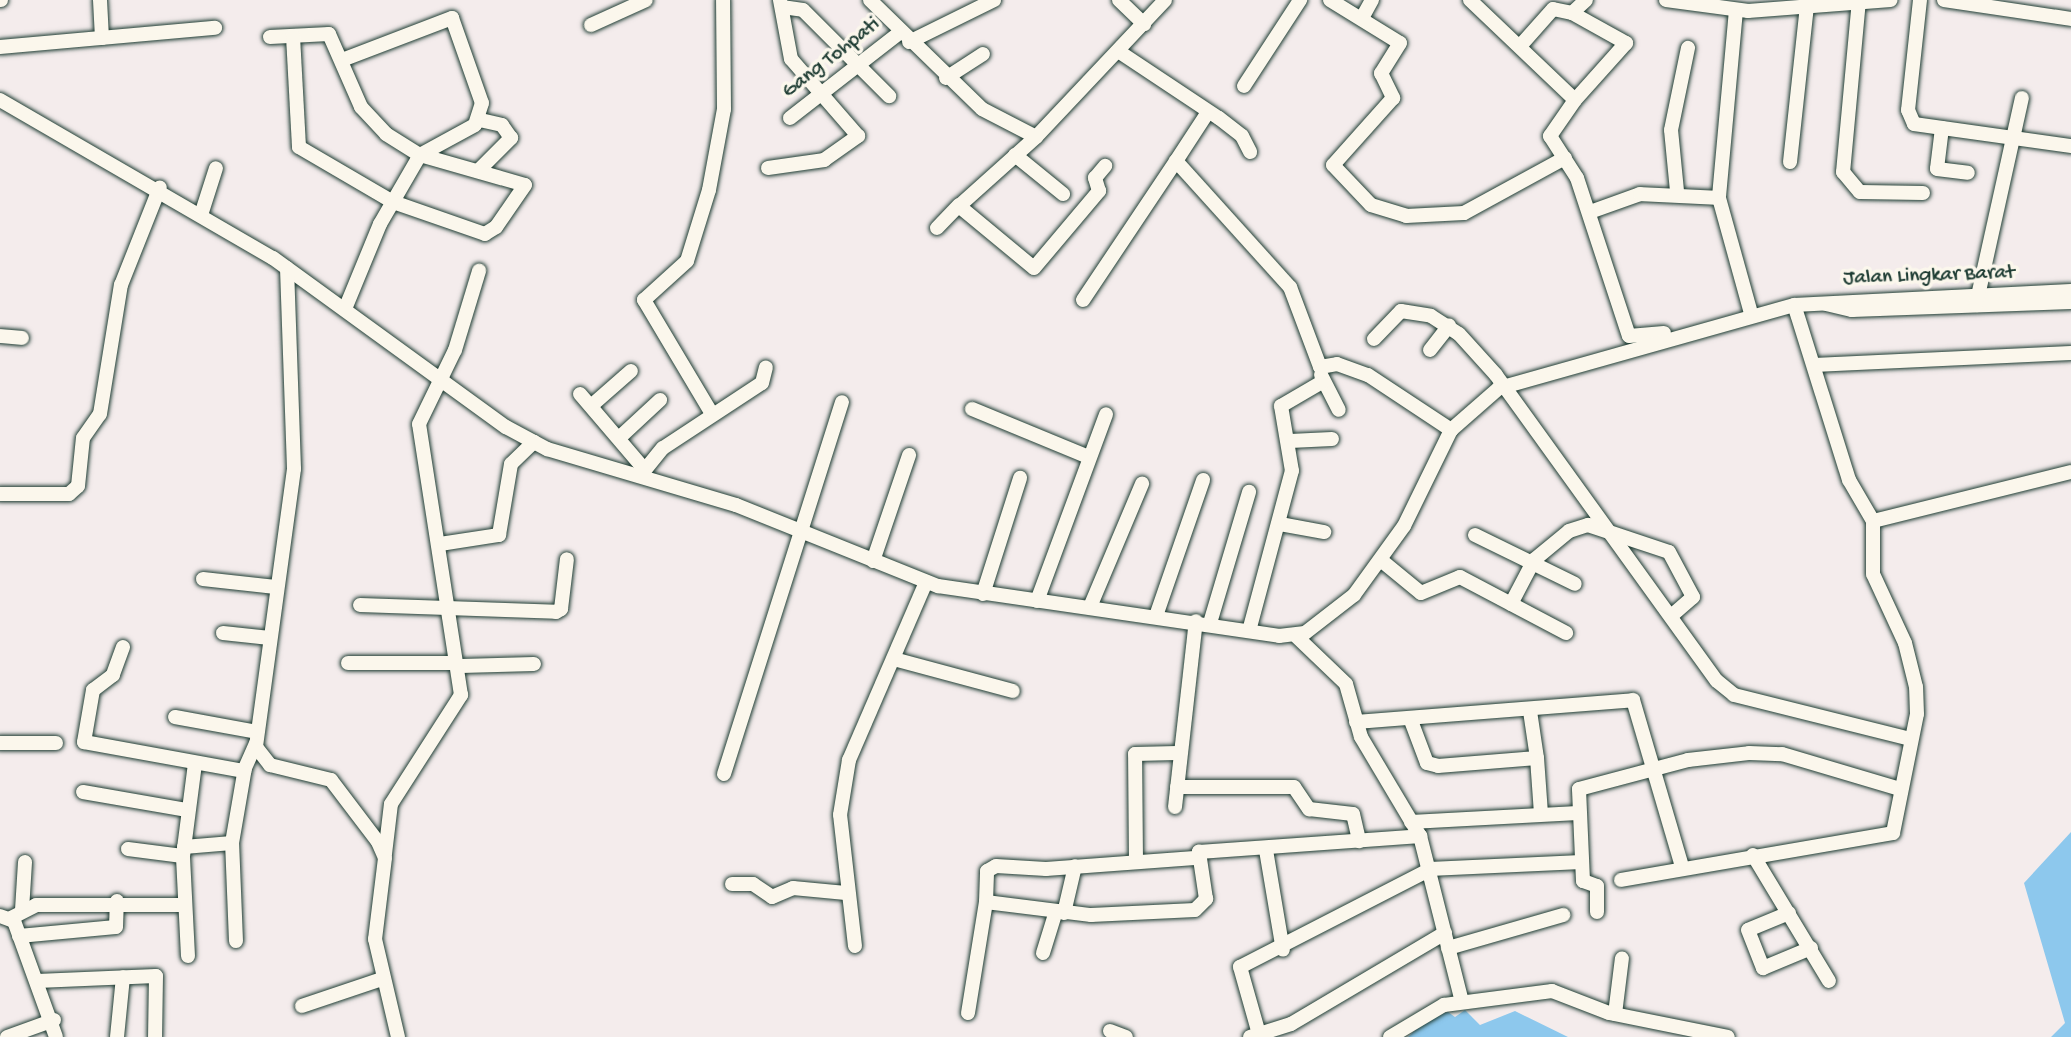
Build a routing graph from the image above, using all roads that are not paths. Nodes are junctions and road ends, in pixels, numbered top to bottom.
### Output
1 (100, 0) edge
2 (646, 0) edge
3 (723, 0) edge
4 (871, 0) edge
5 (994, 0) edge
6 (1119, 0) edge
7 (1165, 0) edge
8 (1300, 0) edge
9 (1330, 0) edge
10 (1372, 0) edge
11 (1470, 0) edge
12 (1586, 0) edge
13 (1666, 0) edge
14 (1891, 0) edge
15 (1920, 0) edge
16 (1944, 0) edge
17 (1859, 1) edge
18 (781, 4) edge
19 (1807, 6) junction
20 (1736, 10) junction
21 (1572, 13) junction
22 (1362, 18) junction
23 (2071, 19) edge
24 (1144, 24) junction
25 (591, 25) dead end
26 (215, 27) dead end
27 (293, 36) junction
28 (270, 37) dead end
29 (904, 37) junction
30 (102, 38) junction
31 (1521, 45) junction
32 (0, 47) edge
33 (1688, 48) dead end
34 (1118, 51) junction
35 (984, 54) dead end
36 (342, 60) junction
37 (856, 65) junction
38 (946, 78) junction
39 (1244, 86) dead end
40 (819, 93) junction
41 (889, 96) dead end
42 (2022, 98) dead end
43 (0, 100) edge
44 (1575, 100) junction
45 (1208, 112) junction
46 (790, 118) dead end
47 (480, 120) junction
48 (1942, 128) junction
49 (1036, 137) junction
50 (2014, 138) junction
51 (2071, 146) edge
52 (1250, 152) dead end
53 (420, 155) junction
54 (1015, 155) junction
55 (1565, 158) junction
56 (1177, 161) junction
57 (1790, 162) dead end
58 (1105, 166) dead end
59 (216, 168) dead end
60 (768, 168) dead end
61 (478, 171) junction
62 (1968, 173) dead end
63 (160, 187) junction
64 (1677, 191) junction
65 (1923, 193) dead end
66 (1063, 194) dead end
67 (1719, 198) junction
68 (393, 202) junction
69 (959, 205) junction
70 (1590, 212) junction
71 (201, 215) junction
72 (937, 228) dead end
73 (288, 268) junction
74 (480, 271) dead end
75 (2071, 291) edge
76 (1083, 300) dead end
77 (1976, 302) junction
78 (2071, 302) edge
79 (1794, 305) junction
80 (1749, 308) junction
81 (345, 309) junction
82 (1449, 326) junction
83 (0, 336) edge
84 (22, 338) dead end
85 (1374, 339) dead end
86 (1430, 349) dead end
87 (2071, 353) edge
88 (1814, 365) junction
89 (1320, 367) junction
90 (765, 368) dead end
91 (631, 371) dead end
92 (442, 381) junction
93 (1322, 382) junction
94 (1505, 386) junction
95 (580, 394) dead end
96 (660, 400) dead end
97 (842, 402) dead end
98 (591, 406) junction
99 (972, 410) dead end
100 (1339, 410) dead end
101 (712, 414) junction
102 (1106, 414) dead end
103 (1451, 430) junction
104 (619, 438) junction
105 (1332, 439) dead end
106 (1290, 441) junction
107 (534, 442) junction
108 (909, 454) dead end
109 (1086, 456) junction
110 (2071, 472) edge
111 (642, 473) junction
112 (1020, 478) dead end
113 (1203, 481) dead end
114 (1143, 484) dead end
115 (1250, 492) dead end
116 (0, 494) edge
117 (1873, 521) junction
118 (1280, 524) junction
119 (803, 529) junction
120 (1606, 529) junction
121 (1324, 532) dead end
122 (1475, 535) dead end
123 (1652, 543) junction
124 (440, 544) junction
125 (567, 559) dead end
126 (873, 561) junction
127 (1382, 561) junction
128 (1633, 561) junction
129 (1532, 563) junction
130 (203, 579) dead end
131 (926, 582) junction
132 (1576, 584) dead end
133 (276, 587) junction
134 (983, 594) junction
135 (1037, 601) junction
136 (446, 604) junction
137 (1511, 604) junction
138 (360, 605) dead end
139 (1090, 607) junction
140 (1671, 615) junction
141 (1156, 616) junction
142 (1203, 622) junction
143 (1249, 631) junction
144 (223, 633) dead end
145 (1566, 633) dead end
146 (1297, 637) junction
147 (270, 638) junction
148 (123, 647) dead end
149 (894, 659) junction
150 (348, 663) dead end
151 (534, 664) dead end
152 (458, 665) junction
153 (1013, 691) dead end
154 (1530, 711) junction
155 (175, 717) dead end
156 (1410, 718) junction
157 (1356, 722) junction
158 (257, 737) junction
159 (1911, 739) junction
160 (0, 743) edge
161 (56, 743) dead end
162 (1177, 753) junction
163 (1537, 758) junction
164 (195, 764) junction
165 (1654, 769) junction
166 (244, 771) junction
167 (724, 774) dead end
168 (1177, 787) junction
169 (1900, 789) junction
170 (83, 792) dead end
171 (1175, 807) dead end
172 (187, 810) junction
173 (1578, 813) junction
174 (1542, 814) junction
175 (1411, 822) junction
176 (1420, 836) junction
177 (1359, 841) junction
178 (232, 843) junction
179 (128, 849) dead end
180 (1266, 850) junction
181 (183, 851) junction
182 (1753, 855) junction
183 (384, 858) junction
184 (1195, 858) junction
185 (1136, 861) junction
186 (24, 862) dead end
187 (1580, 862) junction
188 (1075, 866) junction
189 (1682, 866) junction
190 (1431, 869) junction
191 (1621, 880) dead end
192 (732, 884) dead end
193 (846, 893) junction
194 (117, 901) junction
195 (986, 902) junction
196 (185, 905) junction
197 (1060, 912) junction
198 (1597, 912) dead end
199 (1789, 914) junction
200 (11, 915) edge
201 (1563, 915) dead end
202 (1445, 933) junction
203 (19, 936) junction
204 (236, 941) dead end
205 (855, 946) dead end
206 (1448, 948) junction
207 (1811, 948) junction
208 (1283, 950) junction
209 (1043, 953) dead end
210 (188, 956) dead end
211 (1622, 958) dead end
212 (123, 977) junction
213 (382, 979) junction
214 (37, 981) junction
215 (1829, 981) dead end
216 (1462, 1002) junction
217 (302, 1006) dead end
218 (968, 1013) dead end
219 (1615, 1014) junction
220 (54, 1020) junction
221 (1110, 1031) dead end
222 (1706, 1034) edge
223 (1254, 1035) edge
224 (6, 1037) edge
225 (56, 1037) edge
226 (117, 1037) edge
227 (155, 1037) edge
228 (398, 1037) edge
229 (1126, 1037) edge
230 (1390, 1037) edge
231 (1728, 1037) edge

1 - 30 street
2 - 25 street
3 - 101 street
4 - 29 street
5 - 29 street, Gang Tohpati
6 - 24 street
7 - 24 street
8 - 39 street
9 - 22 street
10 - 22 street
11 - 31 street
12 - 21 street
13 - 20 street
14 - 17 street
15 - 48 street
16 - 23 street
17 - 19 street
17 - 65 street
18 - 37 street
18 - 40 street
19 - 20 street
19 - 57 street
20 - 67 street
21 - 31 street
21 - 44 street
22 - 55 street
24 - 34 street
26 - 30 street
27 - 28 street
27 - 36 street
27 - 68 street
29 - 37 street, Gang Tohpati
29 - 38 street
30 - 32 street
31 - 44 street
33 - 64 street
34 - 45 street
34 - 49 street
35 - 38 street
36 - 47 street
36 - 53 street
37 - 40 street, Gang Tohpati
37 - 41 street
38 - 49 street
40 - 46 street, Gang Tohpati
40 - 60 street
42 - 50 street
43 - 63 street
44 - 55 street
45 - 52 street
45 - 56 street
47 - 53 street
47 - 61 street
48 - 50 street
48 - 62 street
49 - 54 street
50 - 51 street
50 - 77 street
53 - 61 street
53 - 68 street
54 - 66 street
54 - 69 street
55 - 70 street
56 - 76 street
56 - 89 street
58 - 69 street
59 - 71 street
61 - 68 street
63 - 71 street
63 - 116 street
64 - 67 street
64 - 70 street
67 - 80 street
68 - 81 street
69 - 72 street
70 - 80 street
71 - 73 street
73 - 81 street
73 - 133 street
74 - 92 street
75 - 77 street, Jalan Lingkar Barat
77 - 78 street, Jalan Lingkar Barat
77 - 79 street, Jalan Lingkar Barat
79 - 80 street, Jalan Lingkar Barat
79 - 88 street
80 - 94 street
81 - 92 street
82 - 85 street
82 - 86 street
82 - 94 street
83 - 84 street
87 - 88 street
88 - 117 street
89 - 93 street
89 - 103 street
90 - 101 street
91 - 98 street
92 - 107 street
92 - 124 street
93 - 100 street
93 - 106 street
94 - 103 street
94 - 120 street
95 - 98 street
96 - 104 street
97 - 119 street
98 - 104 street
99 - 109 street
101 - 111 street
102 - 109 street
103 - 127 street
104 - 111 street
105 - 106 street
106 - 118 street
107 - 111 street
107 - 124 street
108 - 126 street
109 - 135 street
110 - 117 street
111 - 119 street
112 - 134 street
113 - 141 street
114 - 139 street
115 - 142 street
117 - 159 street
118 - 121 street
118 - 143 street
119 - 126 street
119 - 167 street
120 - 123 street
120 - 128 street
120 - 129 street
122 - 129 street
123 - 128 street
123 - 140 street
124 - 136 street
125 - 136 street
126 - 131 street
127 - 137 street
127 - 146 street
128 - 140 street
129 - 132 street
129 - 137 street
130 - 133 street
131 - 134 street
131 - 149 street
133 - 147 street
134 - 135 street
135 - 139 street
136 - 138 street
136 - 152 street
137 - 145 street
139 - 141 street
140 - 159 street
141 - 142 street
142 - 143 street
142 - 162 street
143 - 146 street
144 - 147 street
146 - 157 street
147 - 158 street
148 - 164 street
149 - 153 street
149 - 193 street
150 - 152 street
151 - 152 street
152 - 183 street
154 - 156 street
154 - 163 street
154 - 165 street
155 - 158 street
156 - 157 street
156 - 163 street
157 - 175 street
158 - 166 street
158 - 183 street
159 - 169 street
160 - 161 street
162 - 168 street
162 - 185 street
163 - 174 street
164 - 166 street
164 - 172 street
165 - 169 street
165 - 173 street
165 - 189 street
166 - 178 street
168 - 171 street
168 - 177 street
169 - 182 street
170 - 172 street
172 - 181 street
173 - 174 street
173 - 187 street
174 - 175 street
175 - 176 street
176 - 177 street
176 - 190 street
177 - 180 street
178 - 181 street
178 - 204 street
179 - 181 street
180 - 184 street
180 - 208 street
181 - 196 street
182 - 189 street
182 - 199 street
183 - 213 street
184 - 185 street
184 - 197 street
185 - 188 street
186 - 200 street
187 - 190 street
187 - 198 street
188 - 195 street
188 - 197 street
189 - 191 street
190 - 202 street
190 - 208 street
192 - 193 street
193 - 205 street
194 - 196 street
194 - 200 street
194 - 203 street
195 - 197 street
195 - 218 street
196 - 210 street
197 - 209 street
199 - 207 street
199 - 207 street
200 - 203 street
201 - 206 street
202 - 206 street
202 - 223 street
203 - 214 street
206 - 216 street
207 - 215 street
208 - 223 street
211 - 219 street
212 - 214 street
212 - 226 street
212 - 227 street
213 - 217 street
213 - 228 street
214 - 220 street
216 - 219 street
216 - 230 street
219 - 222 street
220 - 224 street
220 - 225 street
221 - 229 street
222 - 231 street

